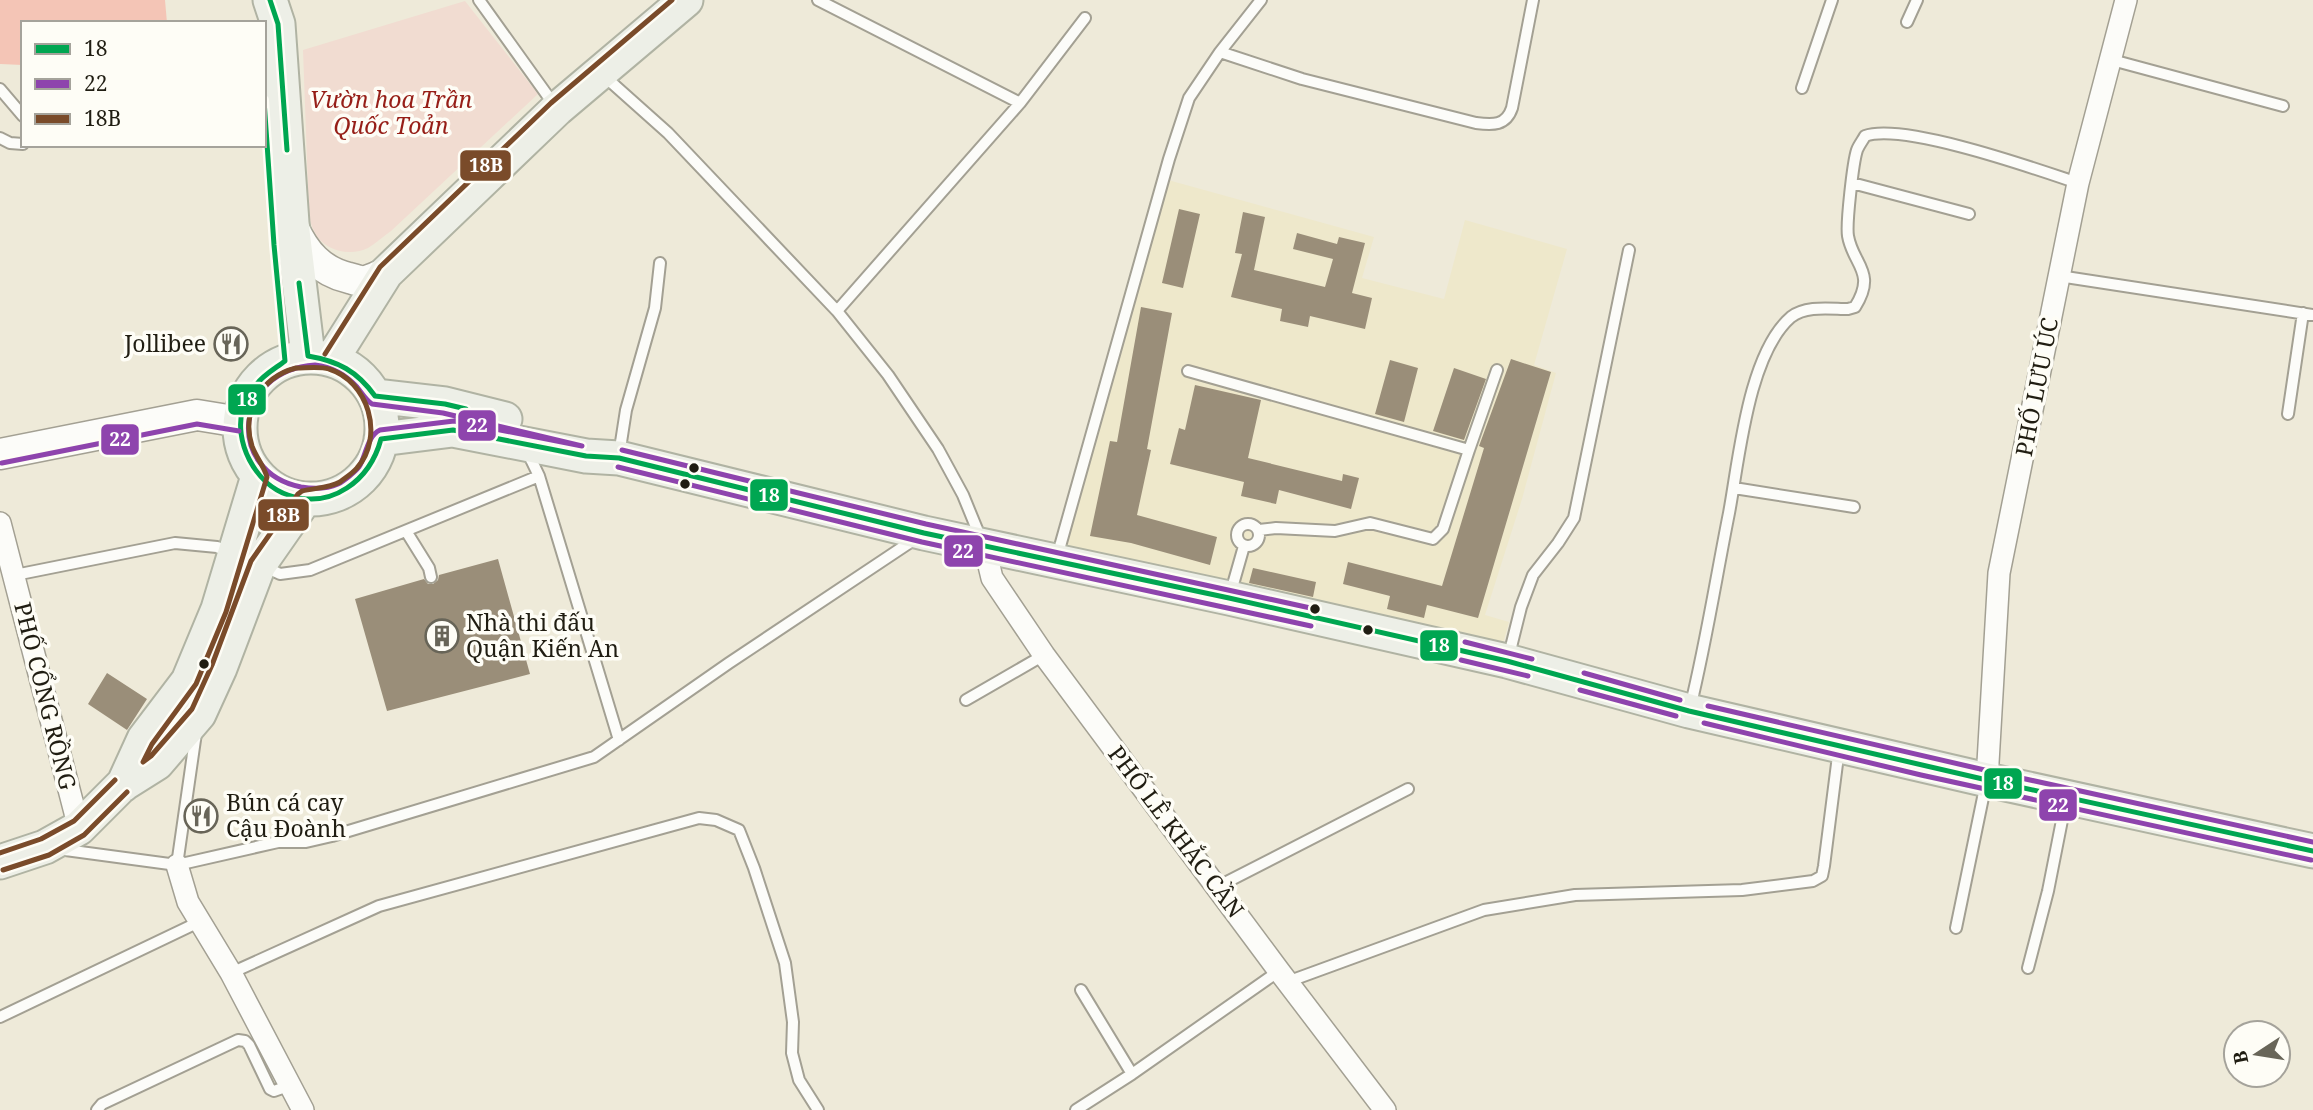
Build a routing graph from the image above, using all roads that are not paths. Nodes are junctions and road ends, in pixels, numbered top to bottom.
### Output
1 (263, 0) edge
2 (270, 0) edge
3 (479, 0) edge
4 (686, 0) edge
5 (818, 0) edge
6 (1261, 0) edge
7 (1534, 0) edge
8 (1832, 0) edge
9 (1917, 0) edge
10 (2126, 0) edge
11 (1085, 18) dead end
12 (260, 21) edge
13 (1907, 22) dead end
14 (1220, 52) junction
15 (2112, 60) junction
16 (600, 73) junction
17 (1802, 88) dead end
18 (0, 89) edge
19 (1020, 103) junction
20 (2283, 106) dead end
21 (557, 109) junction
22 (21, 114) edge
23 (266, 126) edge
24 (0, 138) edge
25 (21, 144) edge
26 (1852, 183) junction
27 (2078, 183) junction
28 (1969, 214) dead end
29 (292, 223) junction
30 (1629, 250) dead end
31 (660, 263) dead end
32 (386, 273) junction
33 (2059, 276) junction
34 (837, 311) junction
35 (2308, 314) edge
36 (308, 359) junction
37 (1497, 370) dead end
38 (1188, 371) dead end
39 (375, 397) junction
40 (2288, 414) dead end
41 (240, 422) junction
42 (381, 439) junction
43 (524, 444) junction
44 (1469, 450) junction
45 (0, 454) edge
46 (619, 458) junction
47 (258, 476) junction
48 (539, 476) junction
49 (1734, 488) junction
50 (304, 499) junction
51 (1854, 507) dead end
52 (0, 523) edge
53 (1259, 530) junction
54 (406, 531) junction
55 (924, 533) junction
56 (984, 545) junction
57 (1244, 546) junction
58 (247, 559) junction
59 (1055, 562) junction
60 (15, 575) junction
61 (431, 577) dead end
62 (1229, 597) junction
63 (1044, 655) junction
64 (1507, 662) junction
65 (966, 700) dead end
66 (1689, 711) junction
67 (199, 714) junction
68 (619, 740) junction
69 (1839, 746) junction
70 (1987, 780) junction
71 (122, 785) junction
72 (1408, 789) dead end
73 (2066, 797) junction
74 (79, 828) junction
75 (45, 847) junction
76 (2313, 851) edge
77 (0, 862) edge
78 (177, 865) junction
79 (1217, 887) junction
80 (201, 921) junction
81 (1956, 928) dead end
82 (2028, 968) dead end
83 (231, 974) junction
84 (1283, 976) junction
85 (1081, 990) dead end
86 (0, 1017) edge
87 (1132, 1074) junction
88 (290, 1085) junction
89 (97, 1110) edge
90 (303, 1110) edge
91 (818, 1110) edge
92 (1076, 1110) edge
93 (1385, 1110) edge

1 - 12 main road
2 - 29 main road
3 - 21 lane
4 - 16 main road
5 - 19 lane
6 - 14 lane
7 - 14 lane
8 - 17 lane
9 - 13 lane
10 - 15 street, PHỐ LƯU ÚC
11 - 19 lane
14 - 59 lane
15 - 20 lane
15 - 27 street, PHỐ LƯU ÚC
16 - 21 main road
16 - 34 lane
18 - 22 lane
19 - 34 lane
21 - 32 main road
23 - 36 main road
24 - 25 lane
26 - 27 lane
26 - 28 lane
26 - 49 lane
27 - 33 street, PHỐ LƯU ÚC
29 - 32 main road
29 - 36 main road
30 - 64 lane
31 - 46 lane
32 - 36 main road
33 - 35 lane
33 - 70 street, PHỐ LƯU ÚC
34 - 56 lane
35 - 40 lane
36 - 39 main road
36 - 41 main road
37 - 44 lane
38 - 44 lane
39 - 42 main road
39 - 46 main road
41 - 45 main road
41 - 47 main road
42 - 43 main road
42 - 50 main road
43 - 46 main road
43 - 48 lane
44 - 53 lane
46 - 55 main road
47 - 50 main road
47 - 58 main road
48 - 54 lane
48 - 68 lane
49 - 51 lane
49 - 66 lane
50 - 58 main road
52 - 60 street, PHỐ CỔNG RỒNG
53 - 57 lane
53 - 57 lane
54 - 58 lane
54 - 61 lane
55 - 56 main road
55 - 68 lane
56 - 59 main road
56 - 63 street, PHỐ LÊ KHẮC CẦN
57 - 62 lane
58 - 60 lane
58 - 67 main road
58 - 71 main road
59 - 62 main road
60 - 74 street, PHỐ CỔNG RỒNG
62 - 64 main road
63 - 65 lane
63 - 79 street, PHỐ LÊ KHẮC CẦN
64 - 66 main road
66 - 69 main road
67 - 71 main road
67 - 78 lane
68 - 78 lane
69 - 70 main road
69 - 84 lane
70 - 73 main road
70 - 81 lane
71 - 74 main road
72 - 79 lane
73 - 76 main road
73 - 82 lane
74 - 75 main road
75 - 77 main road
75 - 78 lane
78 - 80 street
79 - 84 street, PHỐ LÊ KHẮC CẦN
80 - 83 street
80 - 86 lane
83 - 88 street
83 - 91 lane
84 - 87 lane
84 - 93 street, PHỐ LÊ KHẮC CẦN
85 - 87 lane
87 - 92 lane
88 - 89 lane
88 - 90 street

